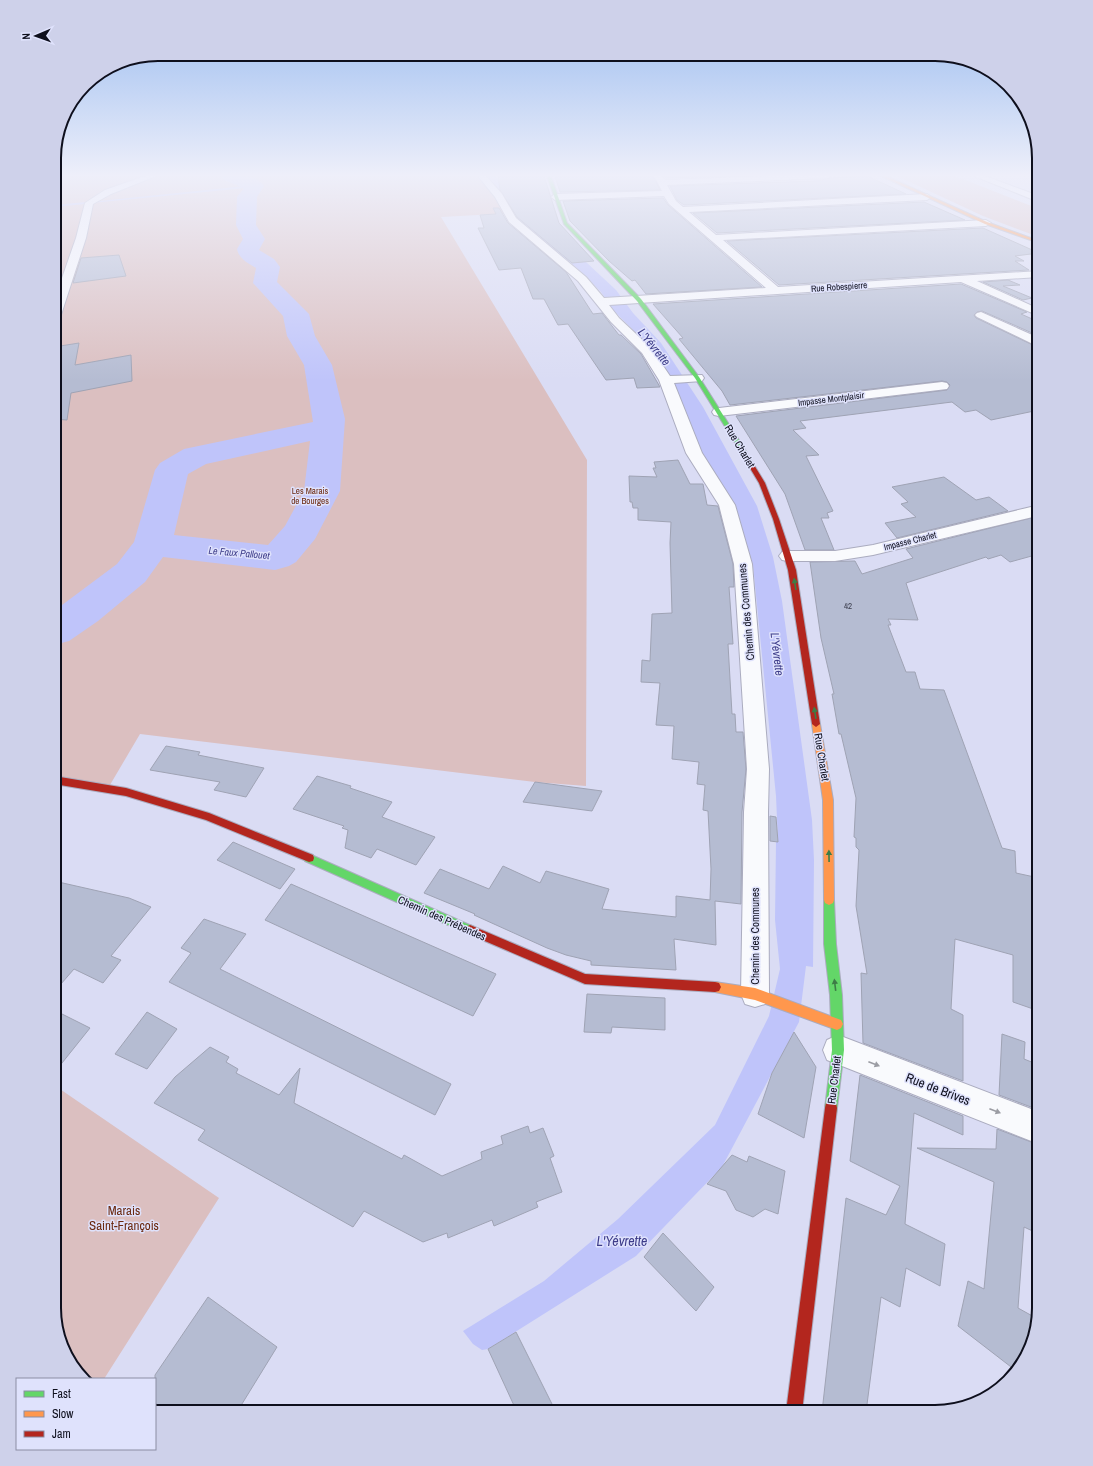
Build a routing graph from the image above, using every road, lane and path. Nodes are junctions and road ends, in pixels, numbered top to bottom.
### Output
1 (79, 244) edge
2 (541, 244) edge
3 (584, 244) edge
4 (722, 244) edge
5 (1032, 274) edge
6 (962, 279) junction
7 (776, 291) junction
8 (61, 297) edge
9 (634, 300) junction
10 (603, 302) junction
11 (1032, 310) edge
12 (981, 315) dead end
13 (1032, 340) edge
14 (693, 378) junction
15 (668, 380) junction
16 (942, 386) dead end
17 (719, 412) junction
18 (1030, 512) dead end
19 (788, 556) junction
20 (61, 781) edge
21 (759, 996) junction
22 (837, 1037) junction
23 (1032, 1125) edge
24 (795, 1405) edge

1 - 8 street
2 - 10 street, Chemin des Communes
3 - 9 street, Rue Charlet
4 - 7 street
5 - 6 street, Rue Robespierre
6 - 7 street, Rue Robespierre
6 - 11 street
7 - 9 street, Rue Robespierre
9 - 10 street, Rue Robespierre
9 - 14 street, Rue Charlet
10 - 15 street, Chemin des Communes
12 - 13 street
14 - 15 street
14 - 17 street, Rue Charlet
15 - 21 street, Chemin des Communes
16 - 17 street, Impasse Montplaisir
17 - 19 street, Rue Charlet
18 - 19 street, Impasse Charlet
22 -> 19 street, Rue Charlet
20 - 21 street, Chemin des Prébendes
21 - 22 street, Chemin des Prébendes
22 -> 23 street, Rue de Brives
22 - 24 street, Rue Charlet

